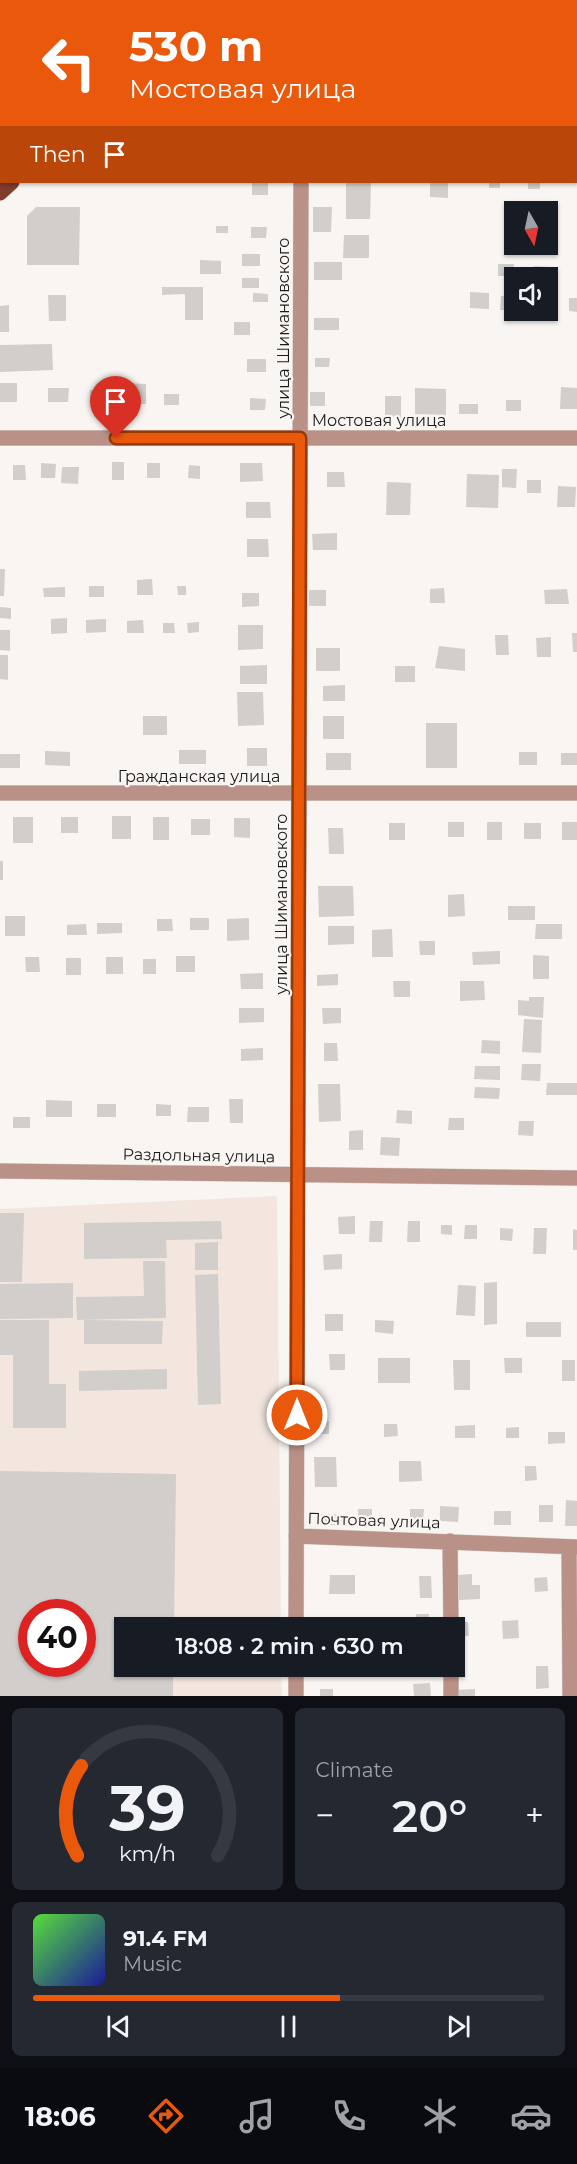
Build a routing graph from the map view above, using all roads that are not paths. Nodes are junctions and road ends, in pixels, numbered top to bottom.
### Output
1 (301, 183) edge
2 (0, 438) edge
3 (300, 438) junction
4 (577, 438) edge
5 (0, 793) edge
6 (577, 793) edge
7 (299, 794) junction
8 (0, 1171) edge
9 (298, 1174) junction
10 (577, 1178) edge
11 (296, 1536) junction
12 (450, 1541) junction
13 (573, 1547) edge
14 (296, 1617) edge
15 (451, 1617) edge
16 (296, 1677) edge
17 (451, 1677) edge
18 (296, 1696) edge
19 (451, 1696) edge
20 (570, 1696) edge

1 - 3 street, улица Шимановского
2 - 3 street, Мостовая улица
3 - 4 street, Мостовая улица
3 - 7 street, улица Шимановского
5 - 7 street, Гражданская улица
6 - 7 street, Гражданская улица
7 - 9 street, улица Шимановского
8 - 9 street, Раздольная улица
9 - 10 street, Раздольная улица
9 - 11 street, улица Шимановского
11 - 12 street, Почтовая улица
11 - 14 street, улица Шимановского
12 - 13 street, Почтовая улица
12 - 15 street, Почтовая улица
13 - 20 street
16 - 18 street
17 - 19 street

